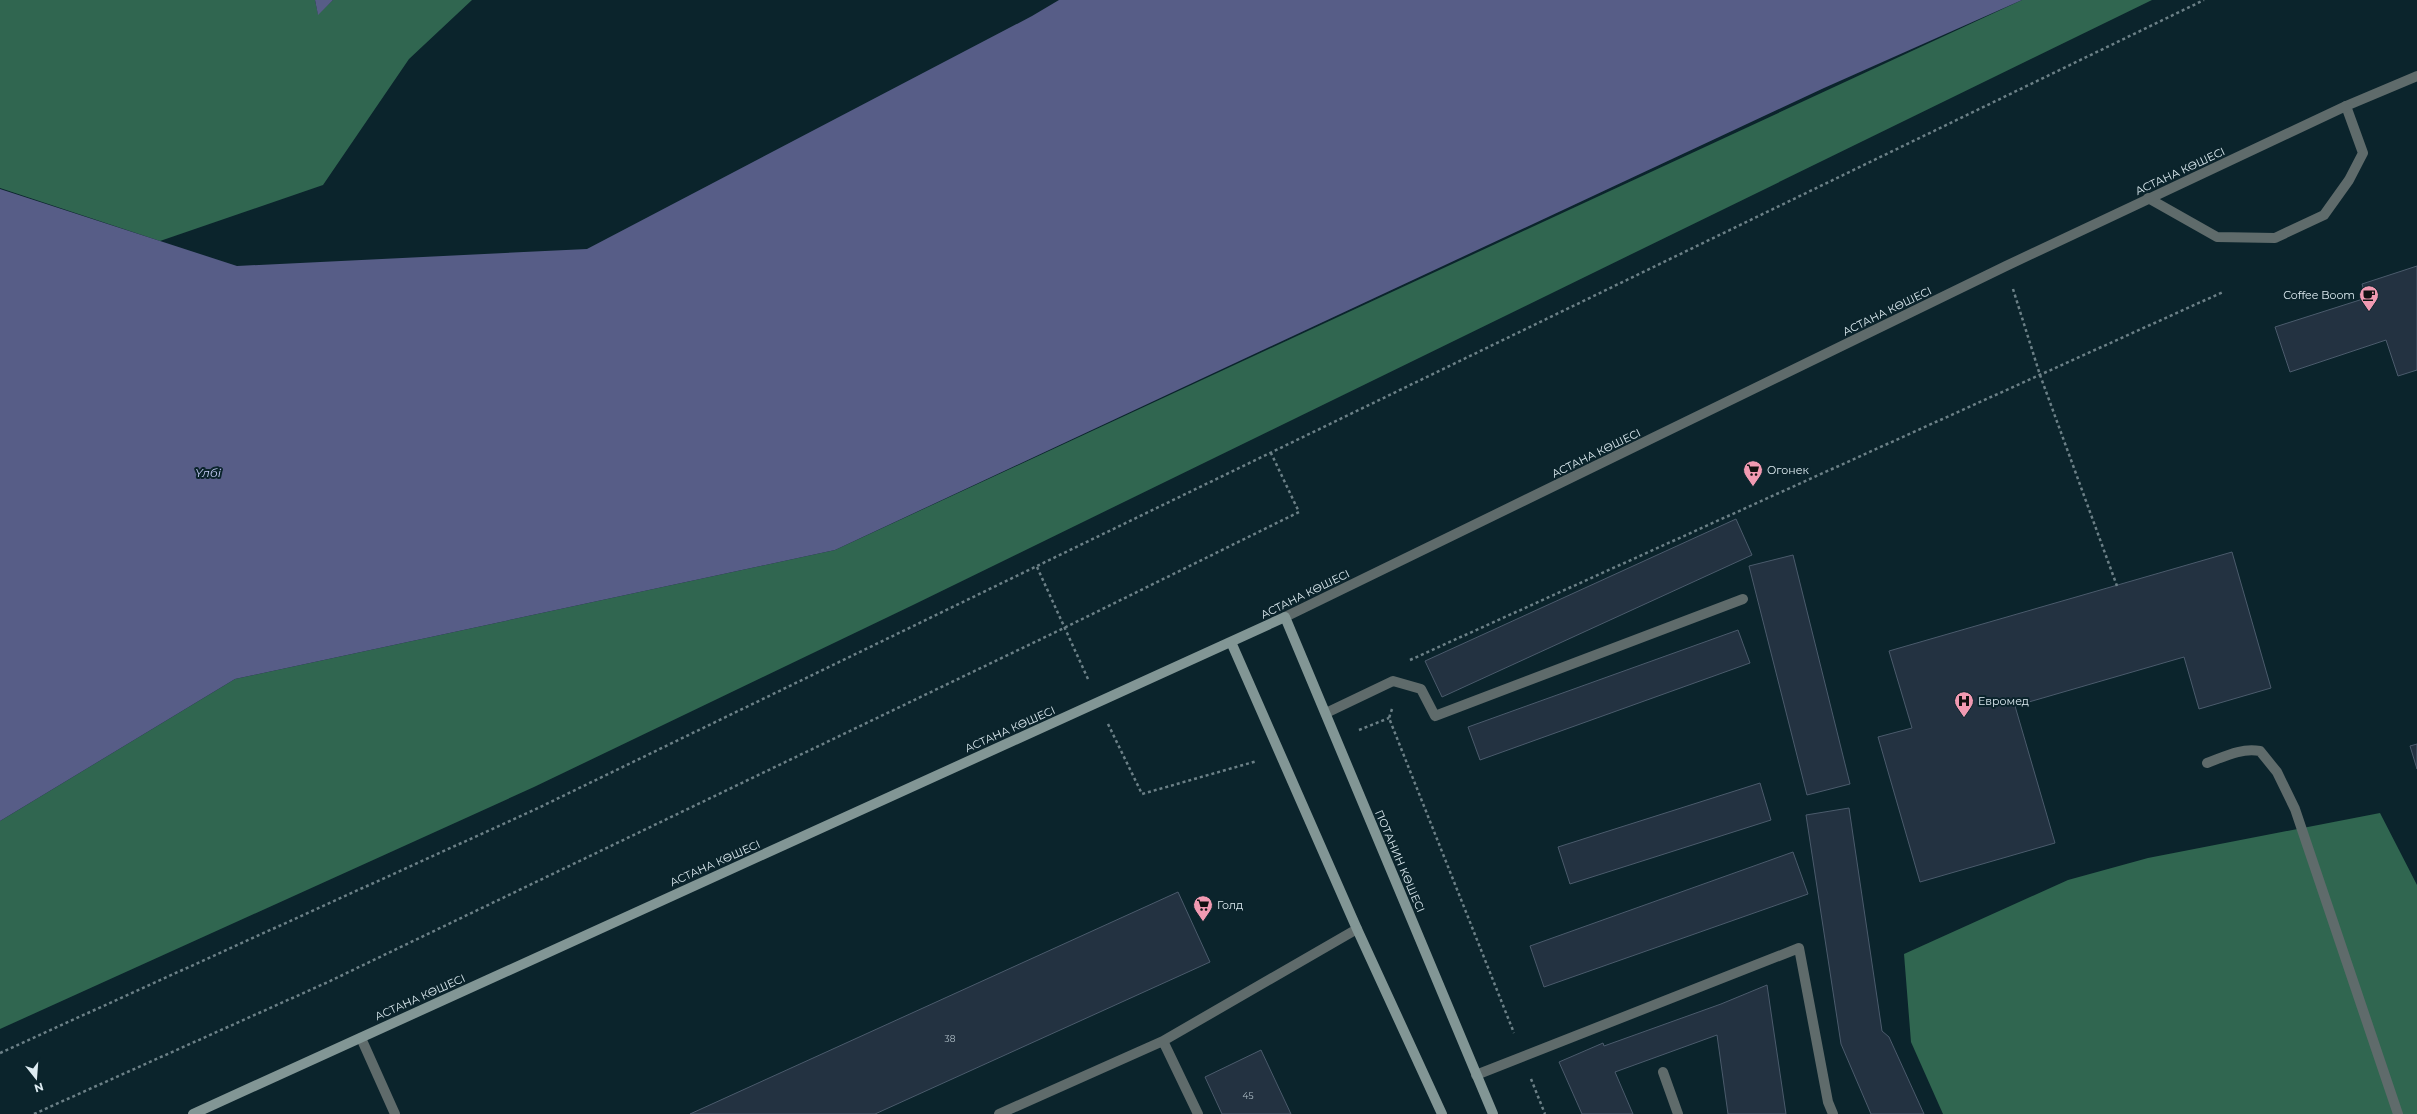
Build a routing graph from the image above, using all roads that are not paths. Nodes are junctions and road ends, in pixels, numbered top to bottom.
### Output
1 (2417, 76) edge
2 (2346, 106) junction
3 (2148, 198) junction
4 (1742, 598) dead end
5 (1286, 617) junction
6 (1231, 642) junction
7 (1326, 713) junction
8 (2207, 763) dead end
9 (1356, 929) junction
10 (361, 1038) junction
11 (1164, 1041) junction
12 (1663, 1072) dead end
13 (1476, 1074) junction
14 (194, 1114) edge
15 (395, 1114) edge
16 (999, 1114) edge
17 (1198, 1114) edge
18 (1442, 1114) edge
19 (1493, 1114) edge
20 (1678, 1114) edge
21 (1833, 1114) edge
22 (2398, 1114) edge

1 - 2 street, АСТАНА КӨШЕСІ
2 - 3 street, АСТАНА КӨШЕСІ
2 - 3 street
3 - 5 street, АСТАНА КӨШЕСІ
4 - 7 street
5 - 6 main road, АСТАНА КӨШЕСІ
5 - 7 main road, ПОТАНИН КӨШЕСІ
6 - 9 main road
6 - 10 main road, АСТАНА КӨШЕСІ
7 - 13 main road, ПОТАНИН КӨШЕСІ
8 - 22 street
9 - 11 street
9 - 18 main road
10 - 14 main road, АСТАНА КӨШЕСІ
10 - 15 street
11 - 16 street
11 - 17 street
12 - 20 street
13 - 19 main road, ПОТАНИН КӨШЕСІ
13 - 21 street

